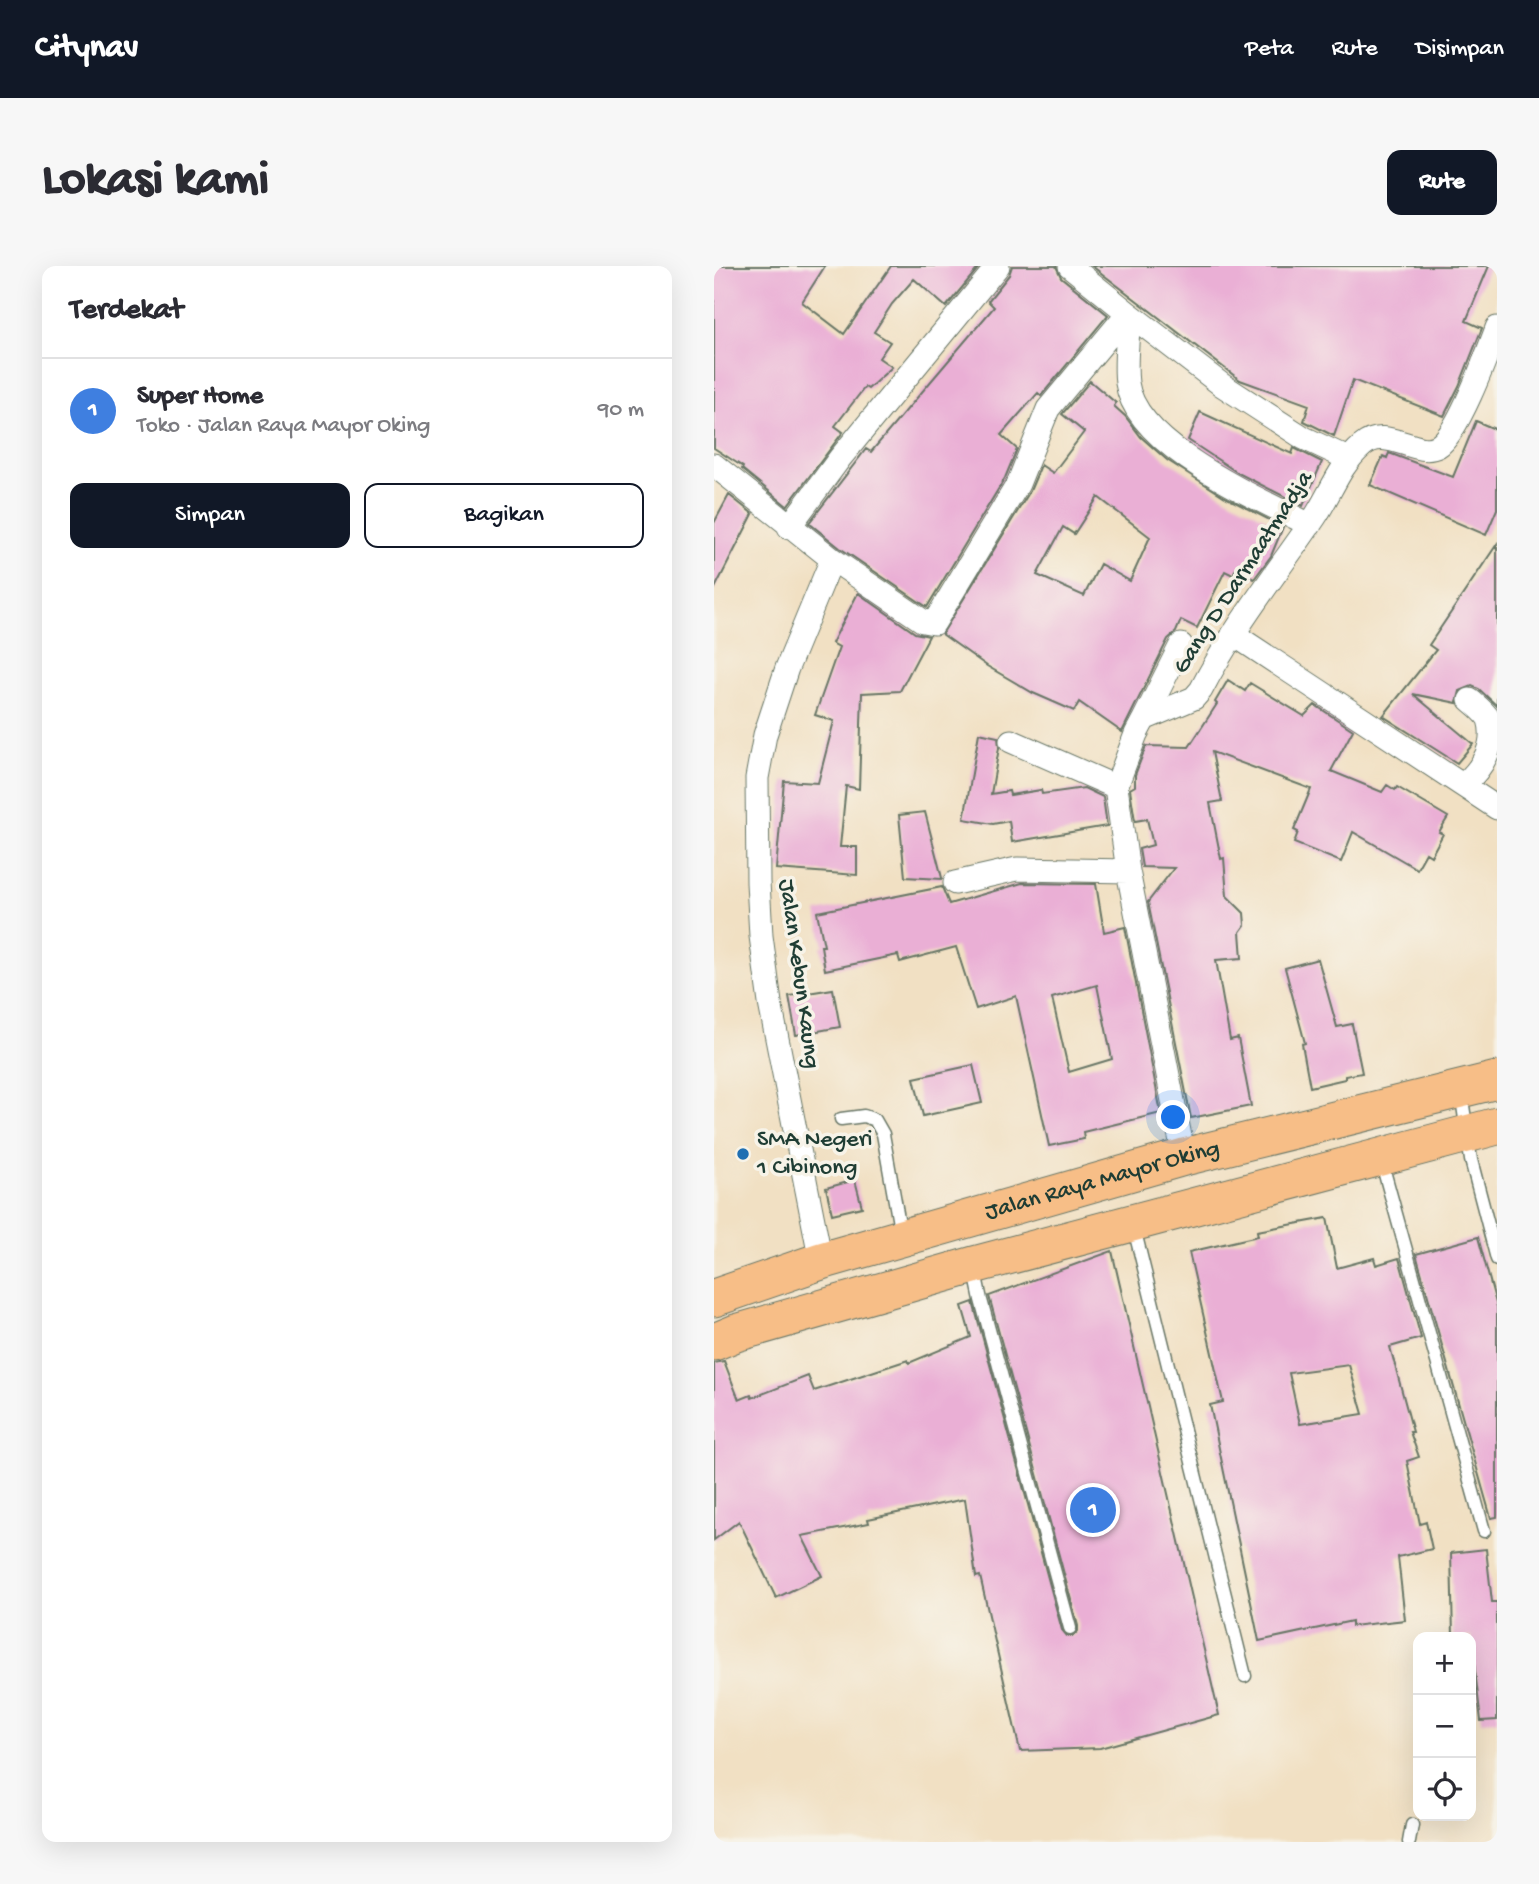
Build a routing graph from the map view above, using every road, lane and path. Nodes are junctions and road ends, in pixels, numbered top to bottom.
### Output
1 (998, 266) edge
2 (1070, 266) edge
3 (1128, 313) junction
4 (1497, 328) edge
5 (1349, 459) junction
6 (714, 466) edge
7 (1310, 525) junction
8 (789, 527) junction
9 (832, 559) junction
10 (1233, 634) junction
11 (1181, 645) dead end
12 (1470, 700) dead end
13 (1144, 719) junction
14 (1011, 740) dead end
15 (1463, 785) junction
16 (1116, 787) junction
17 (1497, 808) edge
18 (1128, 871) junction
19 (955, 883) dead end
20 (1497, 1080) edge
21 (1460, 1088) junction
22 (841, 1119) dead end
23 (1481, 1130) edge
24 (1380, 1156) junction
25 (1184, 1157) junction
26 (1132, 1223) junction
27 (901, 1237) junction
28 (1497, 1259) edge
29 (821, 1261) junction
30 (974, 1265) junction
31 (714, 1298) edge
32 (714, 1342) edge
33 (1483, 1531) dead end
34 (1070, 1628) dead end
35 (1245, 1676) dead end
36 (1412, 1825) dead end
37 (1409, 1842) edge

1 - 8 street
2 - 3 street
3 - 5 street
3 - 7 street
3 - 9 street
4 - 5 street, Gang D Darmaatmadja
5 - 7 street, Gang D Darmaatmadja
6 - 8 street
7 - 10 street, Gang D Darmaatmadja
8 - 9 street
9 - 29 street, Jalan Kebun Kaung
10 - 13 street, Gang D Darmaatmadja
10 - 15 street
11 - 13 street
12 - 15 street
13 - 16 street
14 - 16 street
15 - 17 street
16 - 18 street
18 - 19 street
18 - 25 street
20 - 21 main road, Jalan Raya Mayor Oking
21 - 23 lane
21 - 25 main road, Jalan Raya Mayor Oking
22 - 27 lane
23 - 24 main road, Jalan Raya Mayor Oking
23 - 28 lane
24 - 26 main road, Jalan Raya Mayor Oking
24 - 33 lane
25 - 27 main road, Jalan Raya Mayor Oking
26 - 30 main road, Jalan Raya Mayor Oking
26 - 35 lane
27 - 29 main road, Jalan Raya Mayor Oking
29 - 31 main road, Jalan Raya Mayor Oking
30 - 32 main road, Jalan Raya Mayor Oking
30 - 34 lane
36 - 37 lane

